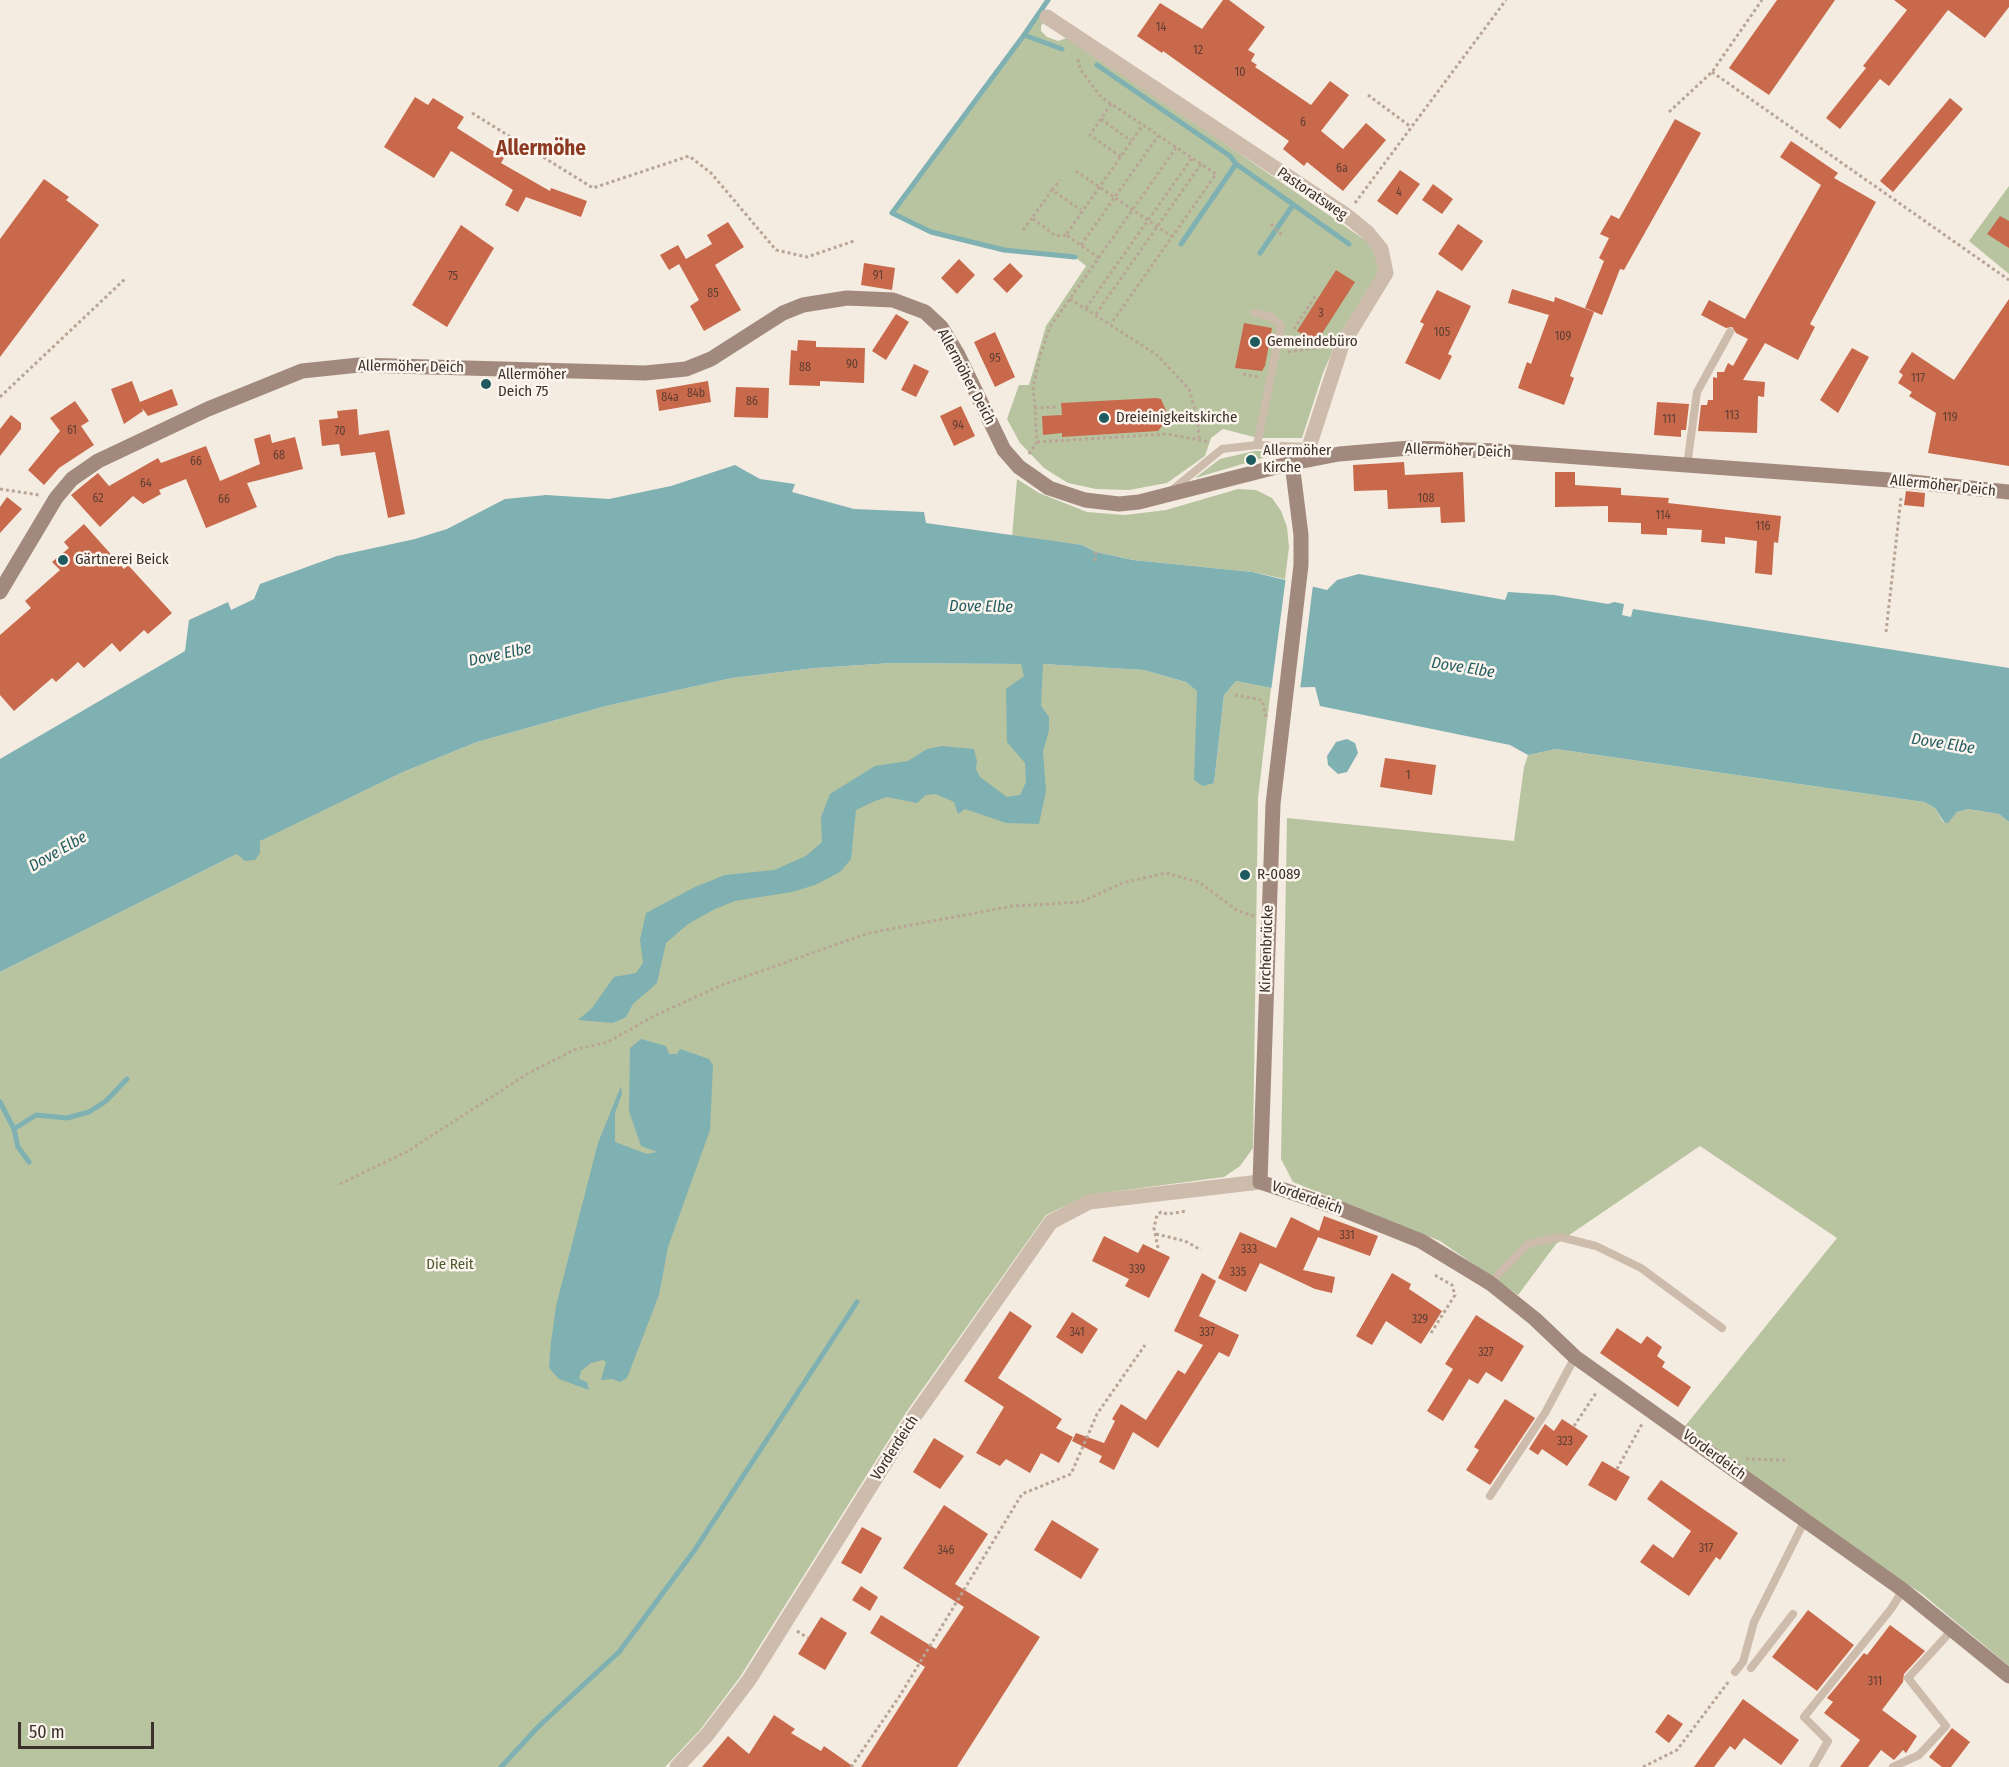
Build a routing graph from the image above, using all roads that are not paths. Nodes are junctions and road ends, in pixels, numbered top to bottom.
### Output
1 (1047, 17) dead end
2 (1255, 314) dead end
3 (1730, 332) dead end
4 (1257, 445) junction
5 (1309, 453) junction
6 (1292, 463) junction
7 (1687, 466) junction
8 (2009, 492) edge
9 (1164, 496) junction
10 (0, 592) edge
11 (1260, 1182) junction
12 (1490, 1283) junction
13 (1722, 1328) dead end
14 (1575, 1357) junction
15 (1490, 1496) dead end
16 (1804, 1522) junction
17 (1903, 1590) junction
18 (1793, 1614) dead end
19 (1953, 1629) junction
20 (1751, 1668) dead end
21 (1735, 1672) road end
22 (2009, 1676) edge
23 (678, 1767) edge
24 (1814, 1767) edge
25 (1893, 1767) edge

1 - 5 street, Pastoratsweg
2 - 4 lane
3 - 7 lane
4 - 5 lane
4 - 9 lane
5 - 6 street, Allermöher Deich
5 - 7 street, Allermöher Deich
6 - 9 street, Allermöher Deich
6 - 11 street, Kirchenbrücke
7 - 8 street, Allermöher Deich
9 - 10 street, Allermöher Deich
11 - 12 street, Vorderdeich
11 - 23 street, Vorderdeich
12 - 13 lane
12 - 14 street, Vorderdeich
14 - 15 lane
14 - 16 street, Vorderdeich
16 - 17 street, Vorderdeich
16 - 21 lane
17 - 19 street, Vorderdeich
17 - 24 lane
18 - 20 lane
19 - 22 street, Vorderdeich
19 - 25 lane

